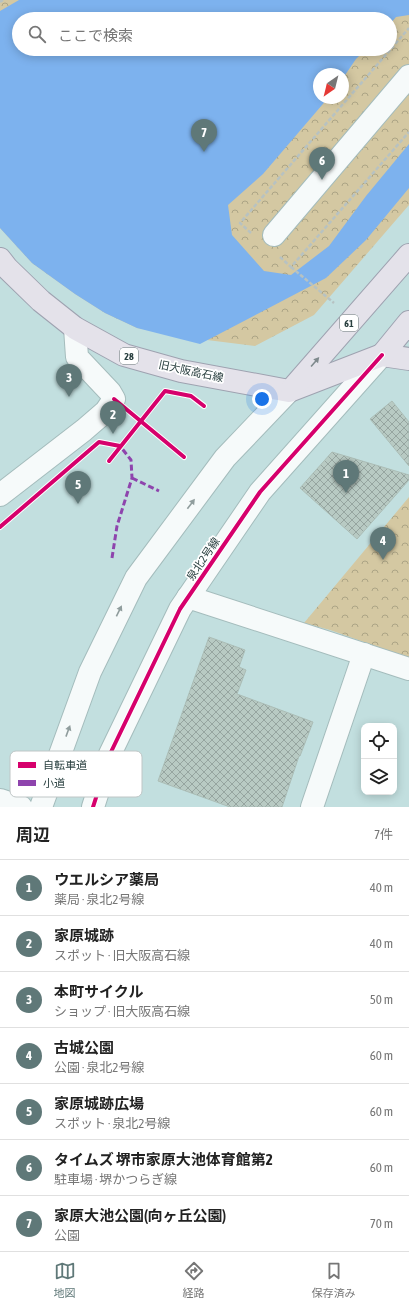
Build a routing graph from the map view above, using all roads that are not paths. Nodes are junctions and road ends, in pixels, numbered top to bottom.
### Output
1 (409, 76) edge
2 (274, 235) dead end
3 (409, 255) edge
4 (0, 259) edge
5 (409, 322) edge
6 (75, 328) junction
7 (382, 354) junction
8 (409, 359) edge
9 (290, 391) junction
10 (0, 495) edge
11 (188, 597) junction
12 (364, 654) junction
13 (409, 669) edge
14 (61, 751) edge
15 (111, 751) edge
16 (45, 797) edge
17 (96, 797) edge
18 (0, 800) edge
19 (21, 807) edge
20 (41, 807) edge
21 (93, 807) edge
22 (312, 807) edge

1 - 2 street
9 -> 3 main road, 61
4 - 6 main road, 旧大阪高石線 / 28
5 - 7 main road
6 - 9 main road, 旧大阪高石線 / 28
6 - 10 street
7 - 8 main road
7 - 9 main road
7 - 11 street, 泉北2号線
14 -> 9 street
11 - 12 street
11 - 15 street, 泉北2号線
12 - 13 street
12 - 22 street
20 -> 16 street
17 - 21 street, 泉北2号線
18 - 19 street

